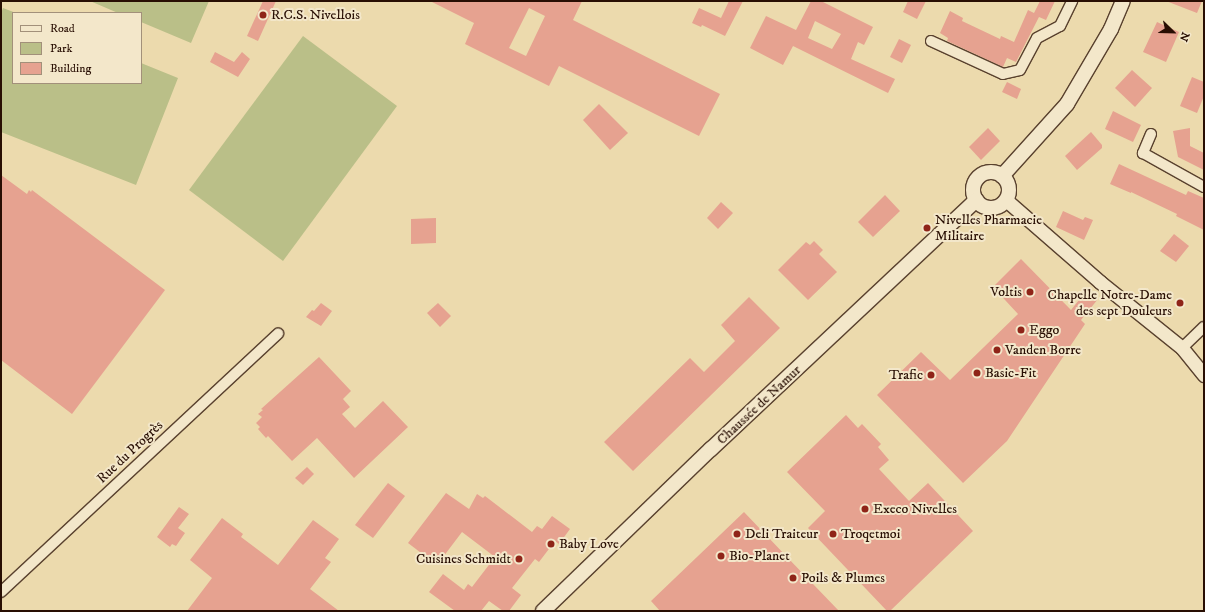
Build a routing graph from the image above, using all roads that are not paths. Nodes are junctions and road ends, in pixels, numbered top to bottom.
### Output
1 (1072, 1) edge
2 (1123, 1) edge
3 (932, 41) dead end
4 (1152, 134) dead end
5 (1002, 176) junction
6 (1204, 186) edge
7 (976, 200) junction
8 (1006, 200) junction
9 (1204, 327) edge
10 (278, 334) dead end
11 (1182, 348) junction
12 (1204, 375) edge
13 (1, 592) edge
14 (543, 611) edge

1 - 3 street
2 - 5 main road
4 - 6 street
5 - 7 main road
5 - 8 main road
7 - 8 main road
7 - 14 main road, Chaussée de Namur
8 - 11 street
9 - 11 street
10 - 13 street, Rue du Progrès
11 - 12 street

